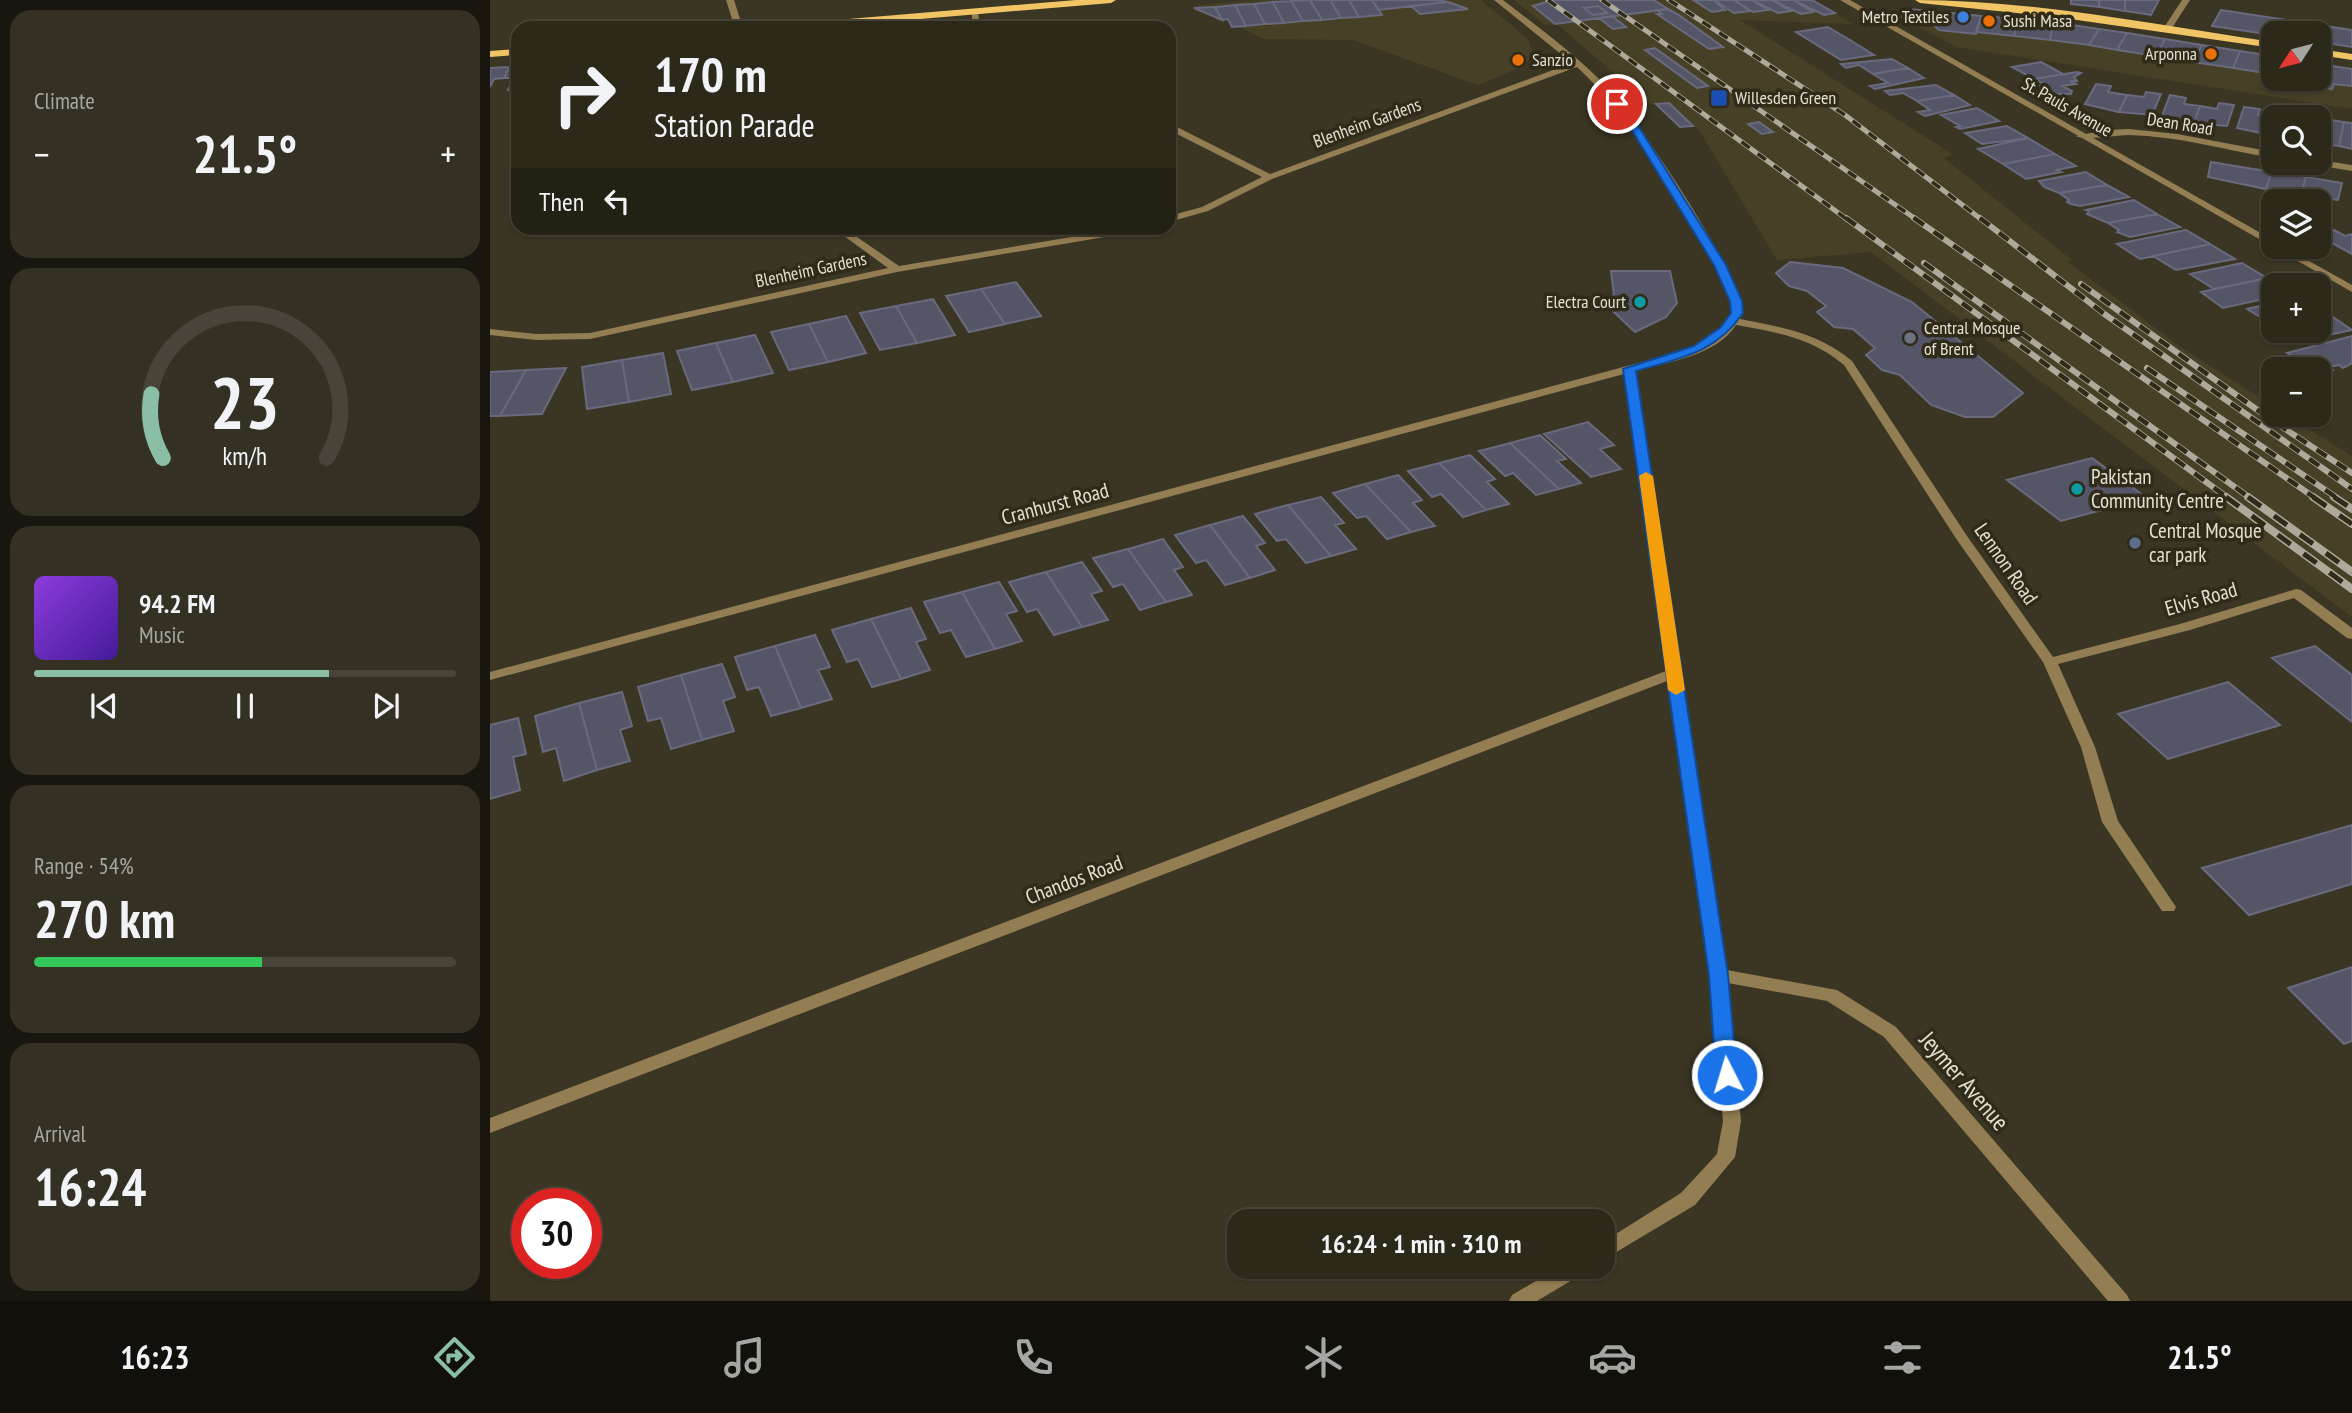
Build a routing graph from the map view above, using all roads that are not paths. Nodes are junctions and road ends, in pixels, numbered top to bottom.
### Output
1 (730, 0) edge
2 (1111, 0) edge
3 (1498, 0) edge
4 (1844, 0) edge
5 (1920, 0) edge
6 (2186, 0) edge
7 (975, 12) junction
8 (736, 21) edge
9 (864, 21) edge
10 (975, 21) edge
11 (2168, 29) junction
12 (2261, 43) edge
13 (511, 52) edge
14 (490, 54) edge
15 (2331, 54) edge
16 (2352, 57) edge
17 (1578, 64) junction
18 (1176, 130) edge
19 (2081, 136) junction
20 (2261, 153) edge
21 (2331, 165) edge
22 (2352, 168) edge
23 (1269, 177) junction
24 (1176, 217) edge
25 (848, 235) edge
26 (1099, 235) edge
27 (2261, 238) edge
28 (2298, 259) edge
29 (897, 269) junction
30 (2352, 289) edge
31 (1733, 321) junction
32 (490, 331) edge
33 (1629, 369) junction
34 (2352, 635) edge
35 (2050, 662) junction
36 (1674, 673) junction
37 (490, 676) edge
38 (2168, 907) dead end
39 (1719, 975) junction
40 (490, 1126) edge
41 (1615, 1245) edge
42 (1557, 1279) edge
43 (1519, 1301) edge
44 (2120, 1301) edge

1 - 8 street
2 - 7 main road
3 - 17 street
4 - 19 street, St. Pauls Avenue
5 - 11 main road
6 - 11 street
7 - 9 main road
7 - 10 street
11 - 12 main road
13 - 14 main road
15 - 16 main road
17 - 23 street, Blenheim Gardens
17 - 31 street
18 - 23 street
19 - 20 street, Dean Road
19 - 27 street, St. Pauls Avenue
21 - 22 street
23 - 24 street, Blenheim Gardens
25 - 29 street
26 - 29 street, Blenheim Gardens
28 - 30 street, St. Pauls Avenue
29 - 32 street, Blenheim Gardens
31 - 33 street, Cranhurst Road
31 - 35 street, Lennon Road
33 - 36 street
33 - 37 street, Cranhurst Road
34 - 35 street, Elvis Road
35 - 38 street, Lennon Road
36 - 39 street
36 - 40 street, Chandos Road
39 - 41 street
39 - 44 street, Jeymer Avenue
42 - 43 street

